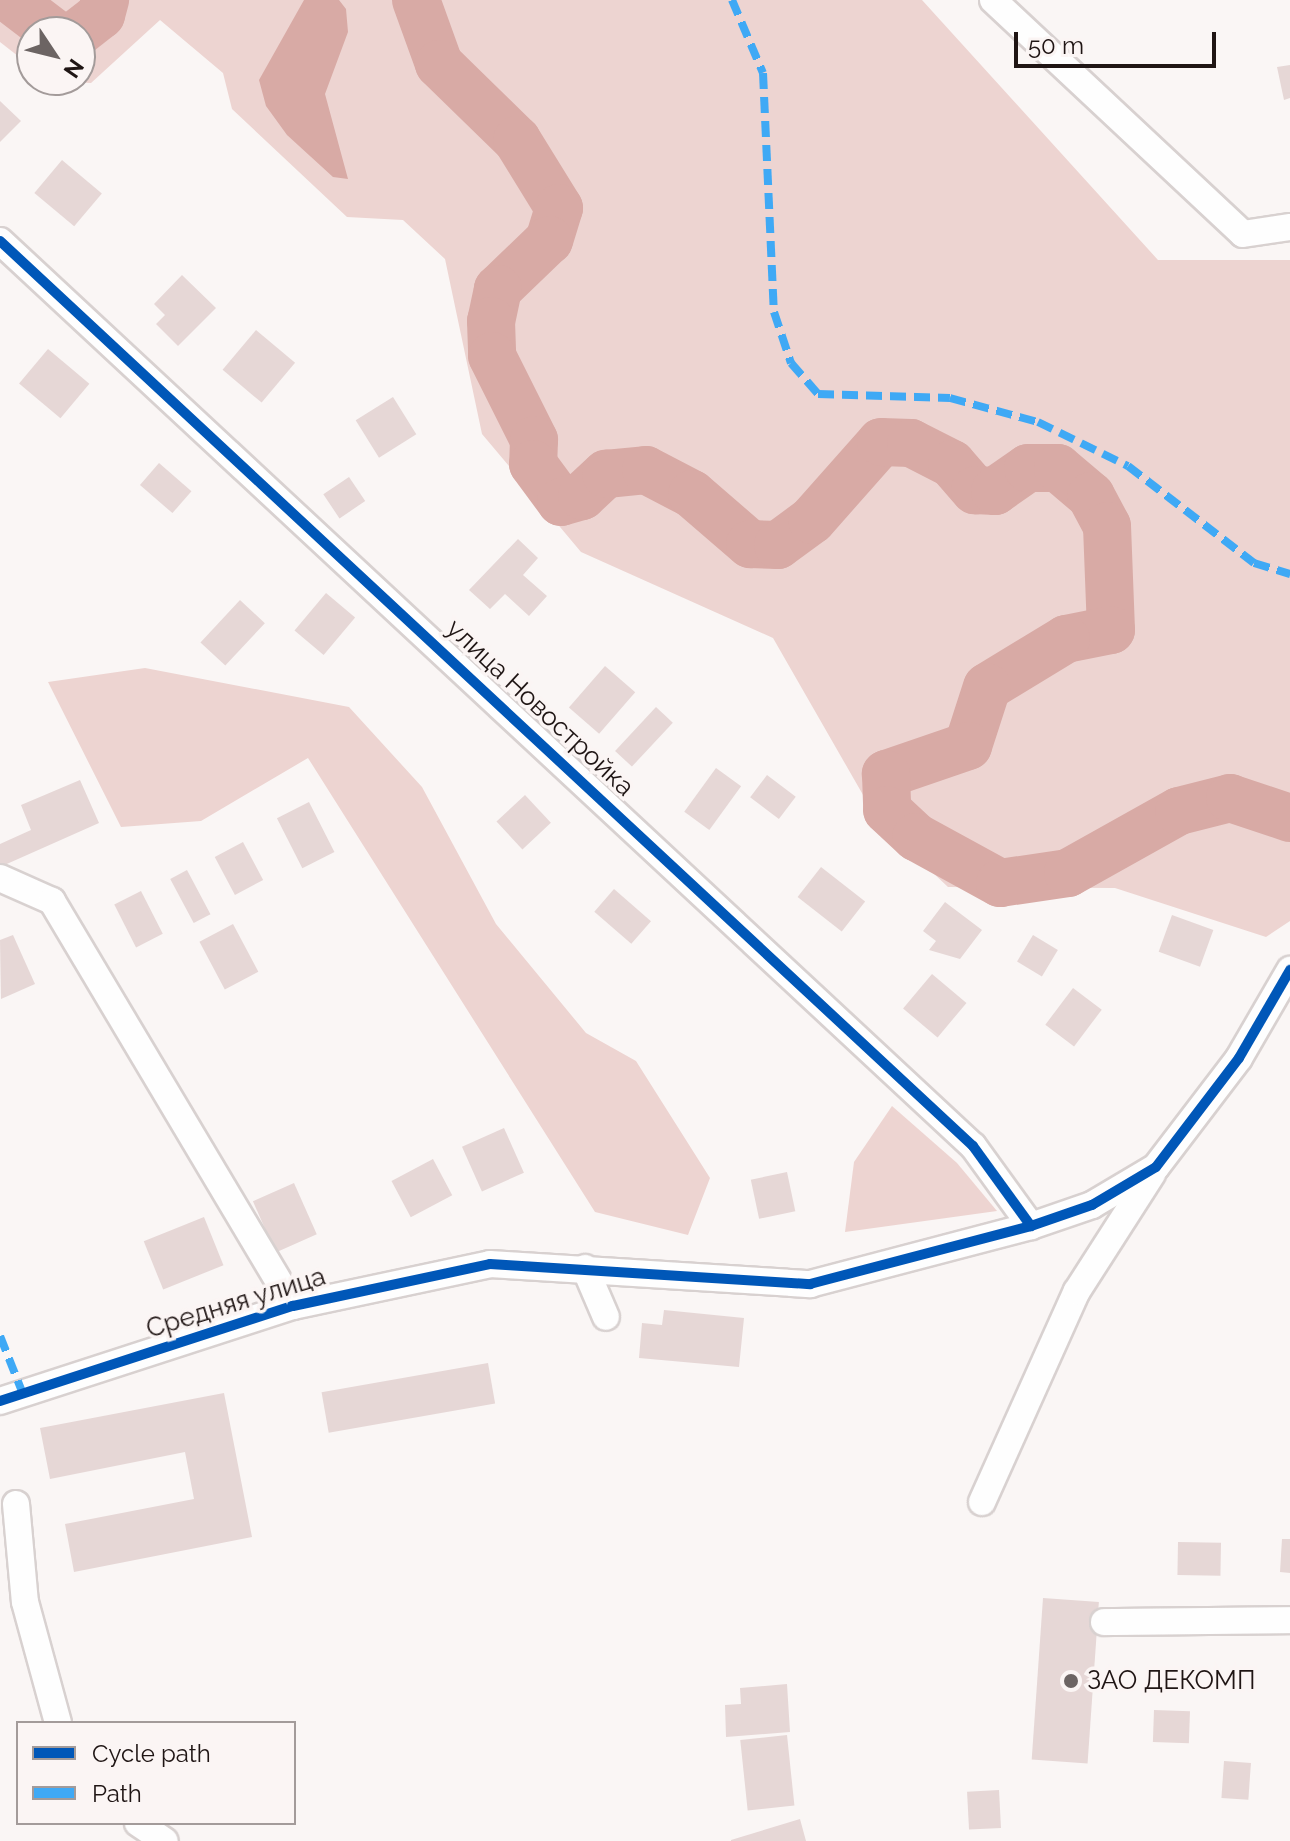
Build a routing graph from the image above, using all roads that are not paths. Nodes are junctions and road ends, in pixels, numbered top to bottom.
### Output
1 (993, 0) edge
2 (1290, 227) edge
3 (0, 241) edge
4 (0, 878) edge
5 (1290, 970) edge
6 (1156, 1167) junction
7 (1031, 1226) junction
8 (585, 1268) junction
9 (293, 1306) junction
10 (606, 1317) dead end
11 (0, 1401) edge
12 (982, 1502) dead end
13 (16, 1504) dead end
14 (1290, 1620) edge
15 (1104, 1622) dead end
16 (57, 1721) edge
17 (141, 1825) edge
18 (165, 1841) edge

1 - 2 street
3 - 7 street, улица Новостройка
4 - 9 street
5 - 6 street
6 - 7 street, Средняя улица
6 - 12 street
7 - 8 street, Средняя улица
8 - 9 street, Средняя улица
8 - 10 street
9 - 11 street, Средняя улица
13 - 16 street
14 - 15 street
17 - 18 street

